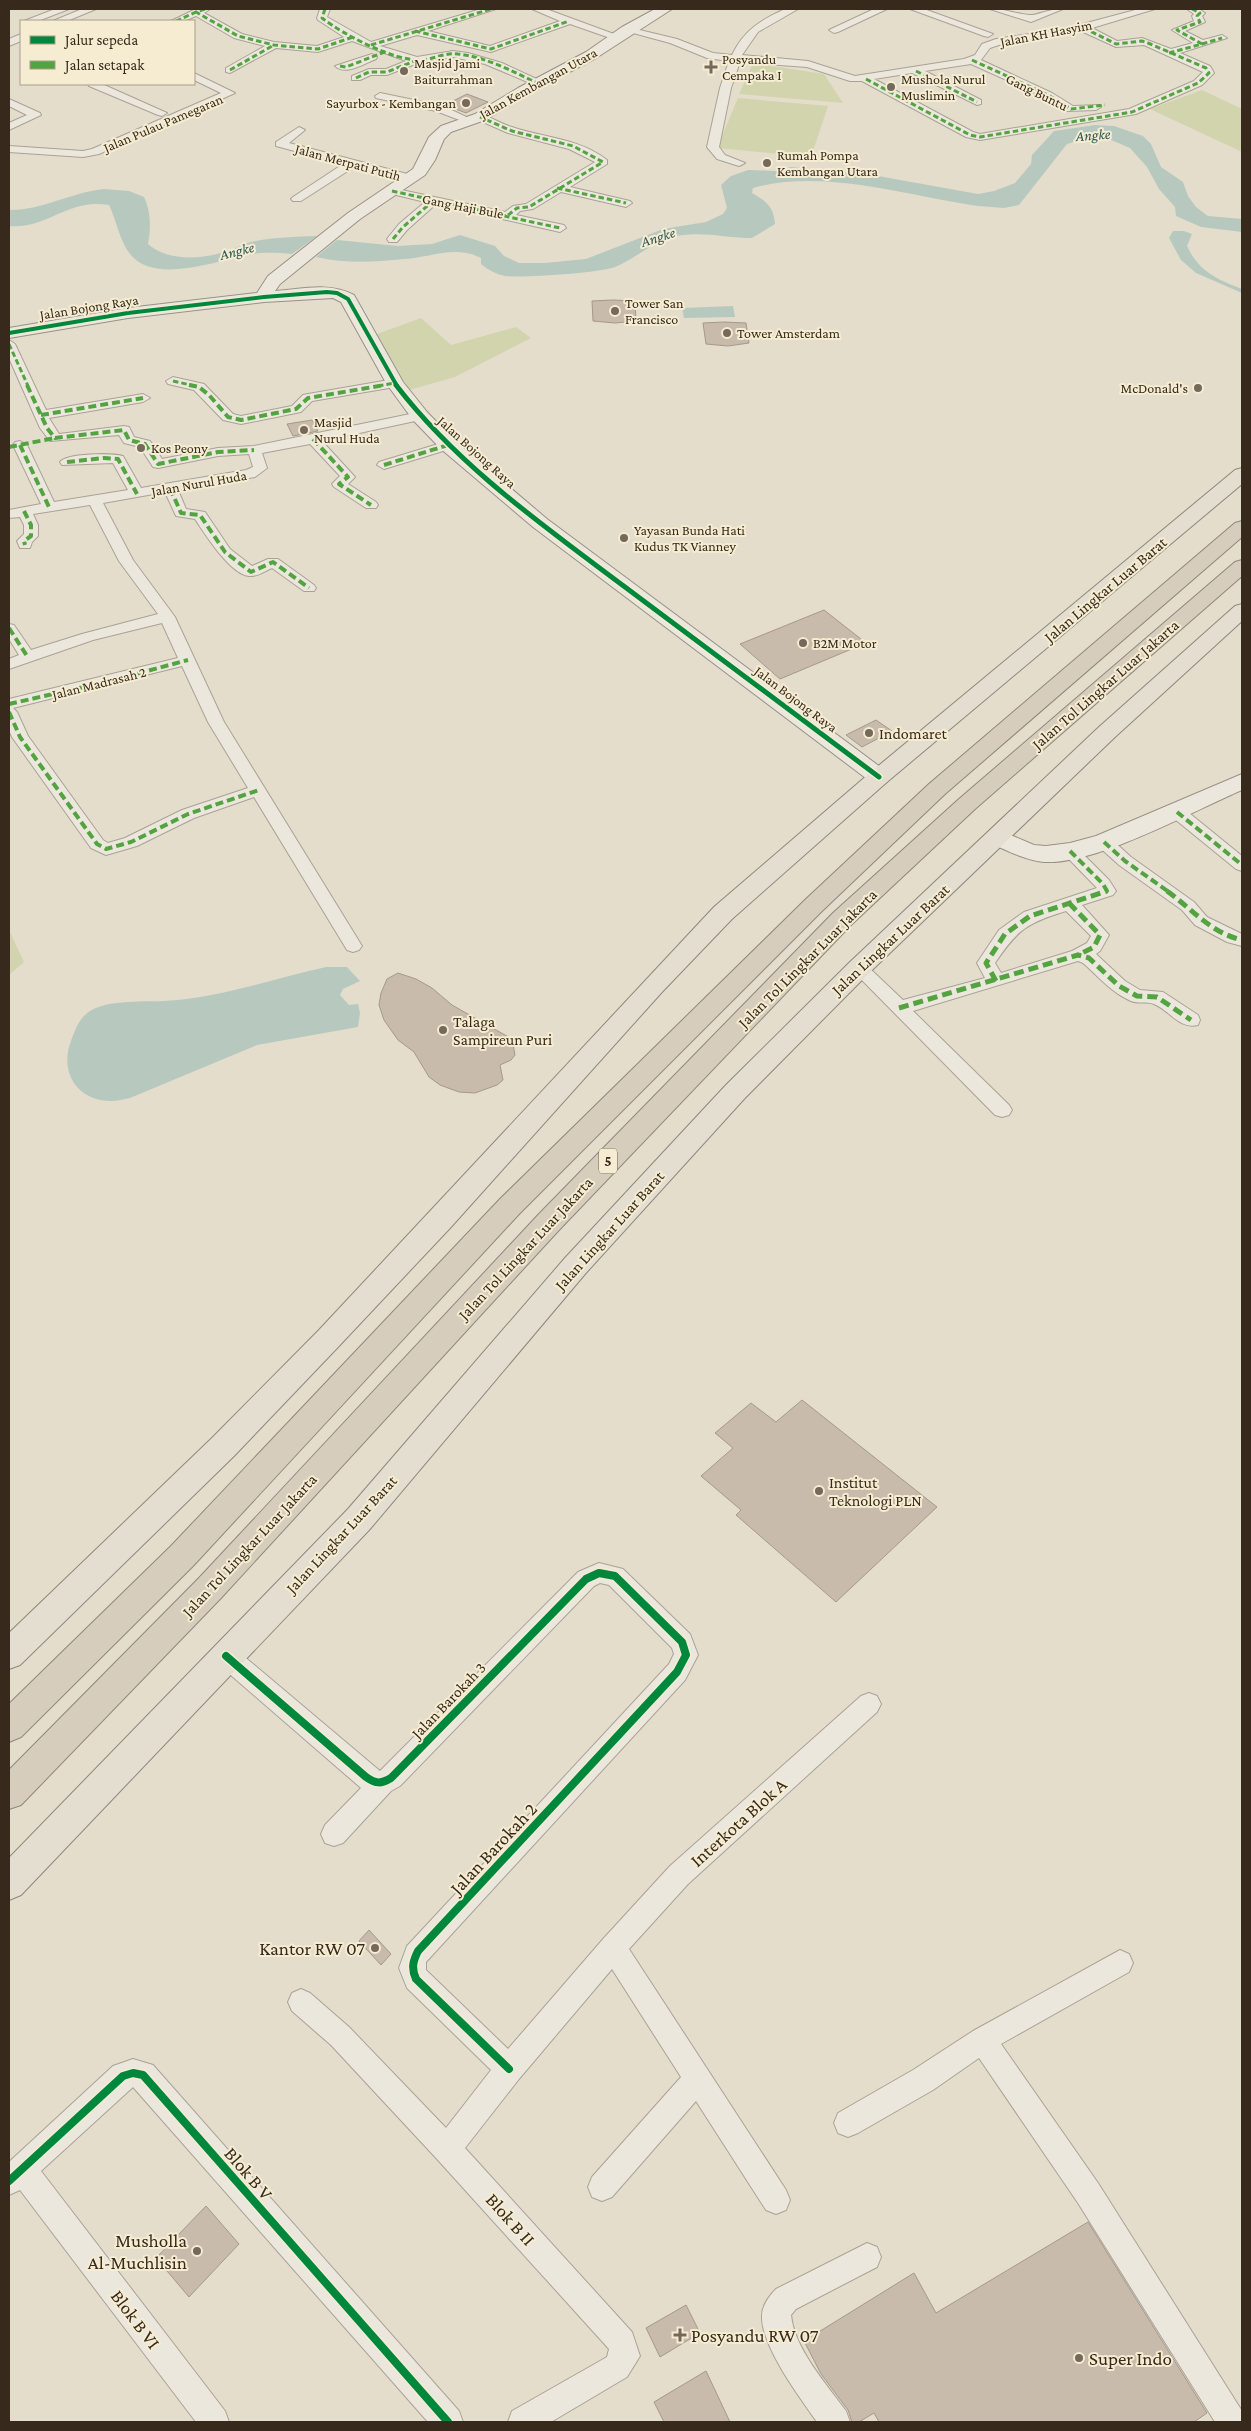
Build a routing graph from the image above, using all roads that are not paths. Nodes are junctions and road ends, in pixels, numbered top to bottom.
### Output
1 (35, 9) edge
2 (64, 9) edge
3 (91, 9) edge
4 (325, 9) edge
5 (491, 9) edge
6 (537, 9) edge
7 (665, 9) edge
8 (774, 9) edge
9 (793, 9) edge
10 (882, 9) edge
11 (915, 9) edge
12 (995, 9) edge
13 (1058, 9) edge
14 (1150, 9) edge
15 (1192, 9) edge
16 (201, 10) edge
17 (48, 15) junction
18 (32, 20) edge
19 (59, 20) edge
20 (64, 20) edge
21 (178, 20) edge
22 (569, 21) junction
23 (757, 22) junction
24 (1082, 27) junction
25 (834, 30) dead end
26 (415, 31) junction
27 (738, 31) dead end
28 (622, 33) junction
29 (988, 34) dead end
30 (20, 37) edge
31 (353, 37) junction
32 (1222, 38) dead end
33 (729, 44) dead end
34 (1202, 44) junction
35 (274, 45) junction
36 (371, 45) junction
37 (11, 47) edge
38 (387, 51) junction
39 (1169, 53) junction
40 (721, 57) junction
41 (735, 58) junction
42 (417, 60) junction
43 (972, 60) junction
44 (340, 66) dead end
45 (230, 70) dead end
46 (916, 71) junction
47 (195, 76) edge
48 (356, 78) dead end
49 (863, 79) junction
50 (537, 83) junction
51 (95, 85) edge
52 (222, 89) junction
53 (380, 96) dead end
54 (9, 102) edge
55 (977, 102) dead end
56 (1105, 105) dead end
57 (162, 113) junction
58 (474, 118) junction
59 (9, 127) edge
60 (300, 130) dead end
61 (9, 148) edge
62 (71, 153) junction
63 (354, 162) junction
64 (739, 163) dead end
65 (411, 178) junction
66 (557, 188) junction
67 (392, 191) junction
68 (297, 199) dead end
69 (433, 201) junction
70 (626, 203) dead end
71 (504, 216) junction
72 (560, 228) dead end
73 (393, 239) dead end
74 (264, 297) junction
75 (9, 333) edge
76 (9, 344) edge
77 (173, 381) dead end
78 (395, 384) junction
79 (143, 398) dead end
80 (41, 416) junction
81 (420, 416) junction
82 (55, 438) junction
83 (313, 439) junction
84 (15, 446) edge
85 (448, 446) junction
86 (254, 450) junction
87 (67, 462) dead end
88 (384, 465) dead end
89 (1242, 474) edge
90 (170, 488) junction
91 (136, 494) junction
92 (95, 500) junction
93 (371, 505) dead end
94 (49, 506) junction
95 (24, 511) junction
96 (9, 514) edge
97 (1242, 527) edge
98 (25, 545) dead end
99 (1242, 566) edge
100 (308, 588) dead end
101 (1242, 610) edge
102 (167, 617) junction
103 (9, 628) edge
104 (27, 656) junction
105 (188, 660) junction
106 (9, 664) edge
107 (9, 704) edge
108 (9, 712) edge
109 (879, 777) junction
110 (1242, 781) edge
111 (258, 790) junction
112 (1177, 812) junction
113 (998, 838) junction
114 (1104, 842) junction
115 (1070, 851) junction
116 (1242, 865) edge
117 (1069, 903) junction
118 (1242, 940) edge
119 (353, 946) dead end
120 (1078, 956) junction
121 (859, 968) junction
122 (996, 981) junction
123 (898, 1008) junction
124 (1191, 1020) dead end
125 (1002, 1110) dead end
126 (682, 1642) joint
127 (9, 1654) edge
128 (226, 1656) junction
129 (870, 1704) dead end
130 (9, 1726) edge
131 (382, 1783) junction
132 (9, 1793) edge
133 (334, 1834) dead end
134 (9, 1883) edge
135 (613, 1947) junction
136 (1120, 1963) dead end
137 (301, 2002) dead end
138 (982, 2040) junction
139 (509, 2069) junction
140 (697, 2079) junction
141 (848, 2123) dead end
142 (447, 2149) junction
143 (15, 2175) edge
144 (602, 2186) dead end
145 (776, 2200) dead end
146 (867, 2257) dead end
147 (214, 2422) edge
148 (448, 2422) edge
149 (523, 2422) edge
150 (835, 2422) edge
151 (1232, 2422) edge

1 - 17 street
2 - 17 street
3 - 20 street
4 - 31 street
5 - 26 street
6 - 22 street
7 - 28 street, Jalan Kembangan Utara
8 - 23 street
9 - 23 street
10 - 25 street
11 - 29 street
12 - 13 street
14 - 24 street, Jalan KH Hasyim
15 - 34 street
16 - 21 street
16 - 35 street
17 - 18 street
17 - 19 street
22 - 26 street
22 - 28 street
23 - 27 street
23 - 41 street
24 - 39 street
24 - 43 street, Jalan KH Hasyim
26 - 36 street
28 - 40 street
28 - 50 street, Jalan Kembangan Utara
30 - 37 street
31 - 35 street
31 - 36 street
32 - 34 street
33 - 40 street
34 - 39 street
35 - 45 street
36 - 38 street
38 - 42 street
38 - 44 street
39 - 49 street
40 - 41 street
41 - 49 street
41 - 64 street
42 - 48 street
42 - 50 street
43 - 46 street, Jalan KH Hasyim
43 - 56 street, Gang Buntu
46 - 49 street, Jalan KH Hasyim
46 - 55 street
47 - 52 street
50 - 58 street, Jalan Kembangan Utara
51 - 57 street
52 - 57 street, Jalan Pulau Pamegaran
52 - 62 street, Jalan Pulau Pamegaran
53 - 58 street
54 - 59 street
57 - 62 street, Jalan Pulau Pamegaran
58 - 65 street, Jalan Kembangan Utara
58 - 66 street, Gang Haji Bule
60 - 63 street, Jalan Merpati Putih
61 - 62 street, Jalan Pulau Pamegaran
63 - 65 street, Jalan Merpati Putih
63 - 68 street
65 - 67 street, Jalan Kembangan Utara
66 - 70 street
66 - 71 street, Gang Haji Bule
67 - 69 street, Gang Haji Bule
67 - 74 street, Jalan Kembangan Utara
69 - 71 street, Gang Haji Bule
69 - 73 street
71 - 72 street
74 - 75 street, Jalan Bojong Raya
74 - 78 street, Jalan Bojong Raya
76 - 80 street
77 - 78 street
78 - 81 street, Jalan Bojong Raya
79 - 80 street
80 - 82 street
81 - 83 street, Jalan Nurul Huda
81 - 85 street, Jalan Bojong Raya
82 - 84 street
82 - 86 street
83 - 86 street, Jalan Nurul Huda
83 - 93 street
84 - 94 street
85 - 88 street
85 - 109 street, Jalan Bojong Raya
86 - 90 street, Jalan Nurul Huda
87 - 91 street
89 - 109 main road, Jalan Lingkar Luar Barat
90 - 91 street, Jalan Nurul Huda
90 - 100 street
91 - 92 street, Jalan Nurul Huda
92 - 94 street, Jalan Nurul Huda
92 - 102 street
94 - 95 street, Jalan Nurul Huda
95 - 96 street, Jalan Nurul Huda
95 - 98 street
97 - 130 highway, Jalan Tol Lingkar Luar Jakarta / 5
99 - 132 highway, Jalan Tol Lingkar Luar Jakarta / 5
101 - 113 main road, Jalan Lingkar Luar Barat
102 - 104 street
102 - 105 street
103 - 104 street
104 - 106 street
105 - 107 street, Jalan Madrasah 2
105 - 111 street
108 - 111 street
109 - 127 main road, Jalan Lingkar Luar Barat
110 - 112 street
111 - 119 street
112 - 114 street
112 - 116 street
113 - 115 street
113 - 121 main road, Jalan Lingkar Luar Barat
114 - 115 street
114 - 118 street
115 - 117 street
117 - 120 street
117 - 122 street
120 - 122 street
120 - 124 street
121 - 123 street
121 - 128 main road, Jalan Lingkar Luar Barat
122 - 123 street
123 - 125 street
126 - 131 street, Jalan Barokah 3
126 - 139 street, Jalan Barokah 2
128 - 131 street
128 - 134 main road, Jalan Lingkar Luar Barat
129 - 135 street, Interkota Blok A
131 - 133 street, Jalan Barokah 3
135 - 139 street, Interkota Blok A
135 - 140 street
136 - 138 street
137 - 142 street, Blok B II
138 - 141 street
138 - 151 street
139 - 142 street, Interkota Blok A
140 - 144 street
140 - 145 street
142 - 149 street, Blok B II
143 - 147 street, Blok B VI
143 - 148 street, Blok B V
146 - 150 street

